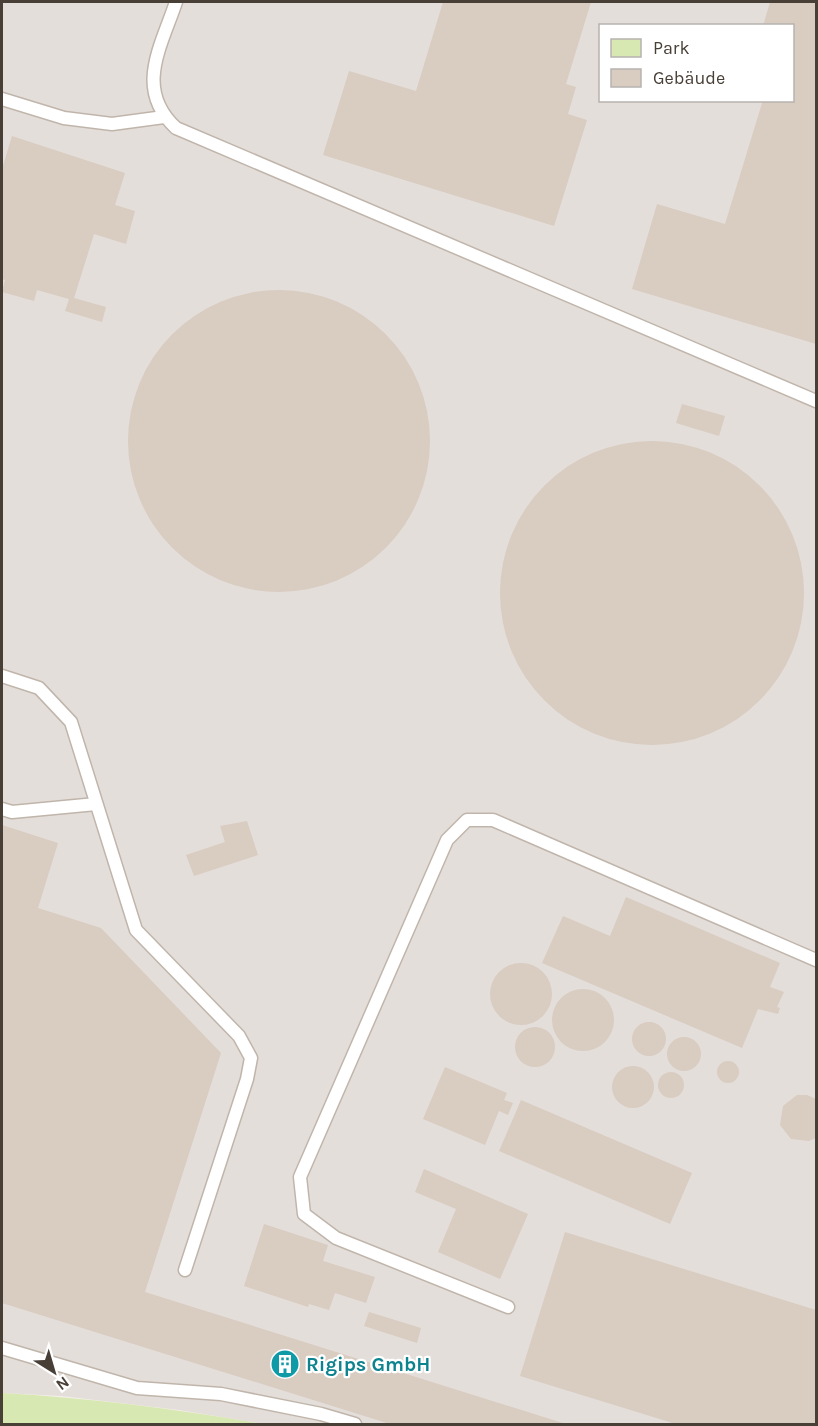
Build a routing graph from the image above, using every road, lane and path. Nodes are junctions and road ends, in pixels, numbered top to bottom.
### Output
1 (176, 2) edge
2 (2, 99) edge
3 (164, 117) junction
4 (816, 401) edge
5 (2, 676) edge
6 (96, 804) junction
7 (2, 809) edge
8 (816, 960) edge
9 (185, 1270) dead end
10 (508, 1308) dead end
11 (2, 1348) edge
12 (355, 1425) edge

1 - 3 lane
2 - 3 lane
3 - 4 lane
5 - 6 lane
6 - 7 lane
6 - 9 lane
8 - 10 lane
11 - 12 lane

